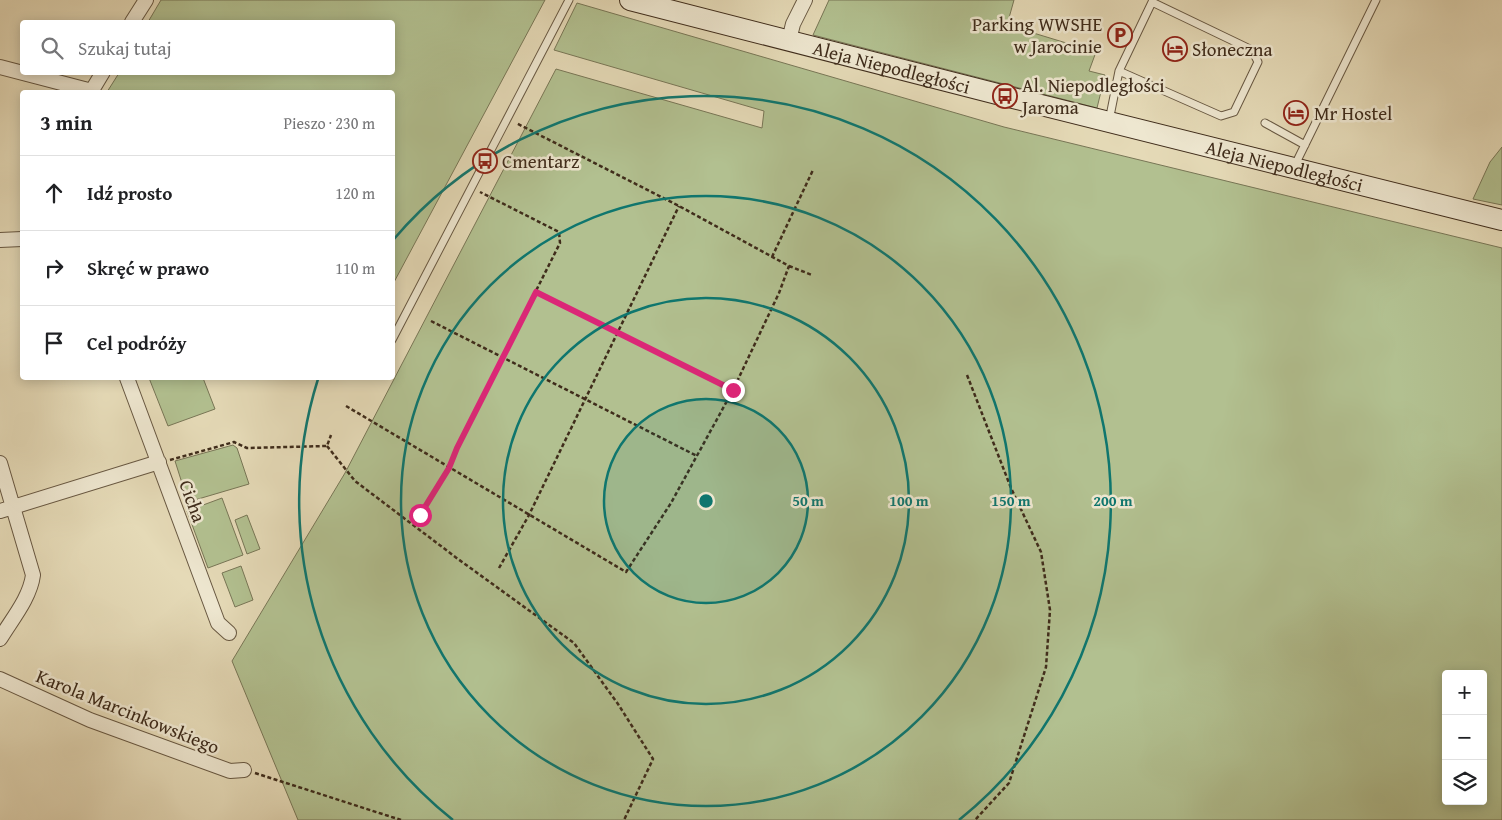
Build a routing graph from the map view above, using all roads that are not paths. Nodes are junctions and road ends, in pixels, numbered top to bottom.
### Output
1 (146, 0) edge
2 (569, 0) edge
3 (630, 0) edge
4 (805, 0) edge
5 (1376, 0) edge
6 (1153, 1) edge
7 (133, 20) edge
8 (789, 40) junction
9 (0, 67) edge
10 (1119, 71) junction
11 (20, 72) edge
12 (29, 75) edge
13 (101, 75) edge
14 (85, 90) edge
15 (93, 90) edge
16 (1109, 121) junction
17 (1265, 123) dead end
18 (1305, 144) junction
19 (1294, 168) junction
20 (1502, 220) edge
21 (20, 239) edge
22 (0, 240) edge
23 (395, 334) edge
24 (128, 380) edge
25 (158, 462) junction
26 (0, 463) edge
27 (7, 509) edge
28 (229, 633) dead end
29 (0, 639) edge
30 (0, 678) edge
31 (244, 770) road end

1 - 7 street
2 - 23 lane
3 - 8 main road, Aleja Niepodległości
4 - 8 street
5 - 18 lane
6 - 10 lane
6 - 10 lane
8 - 16 main road, Aleja Niepodległości
9 - 11 street
10 - 16 lane
12 - 14 street
13 - 15 street
16 - 19 main road, Aleja Niepodległości
17 - 18 lane
18 - 19 lane
19 - 20 main road, Aleja Niepodległości
21 - 22 street
24 - 25 street, Cicha
25 - 27 street
25 - 28 street, Cicha
26 - 27 street
27 - 29 street
30 - 31 street, Karola Marcinkowskiego

